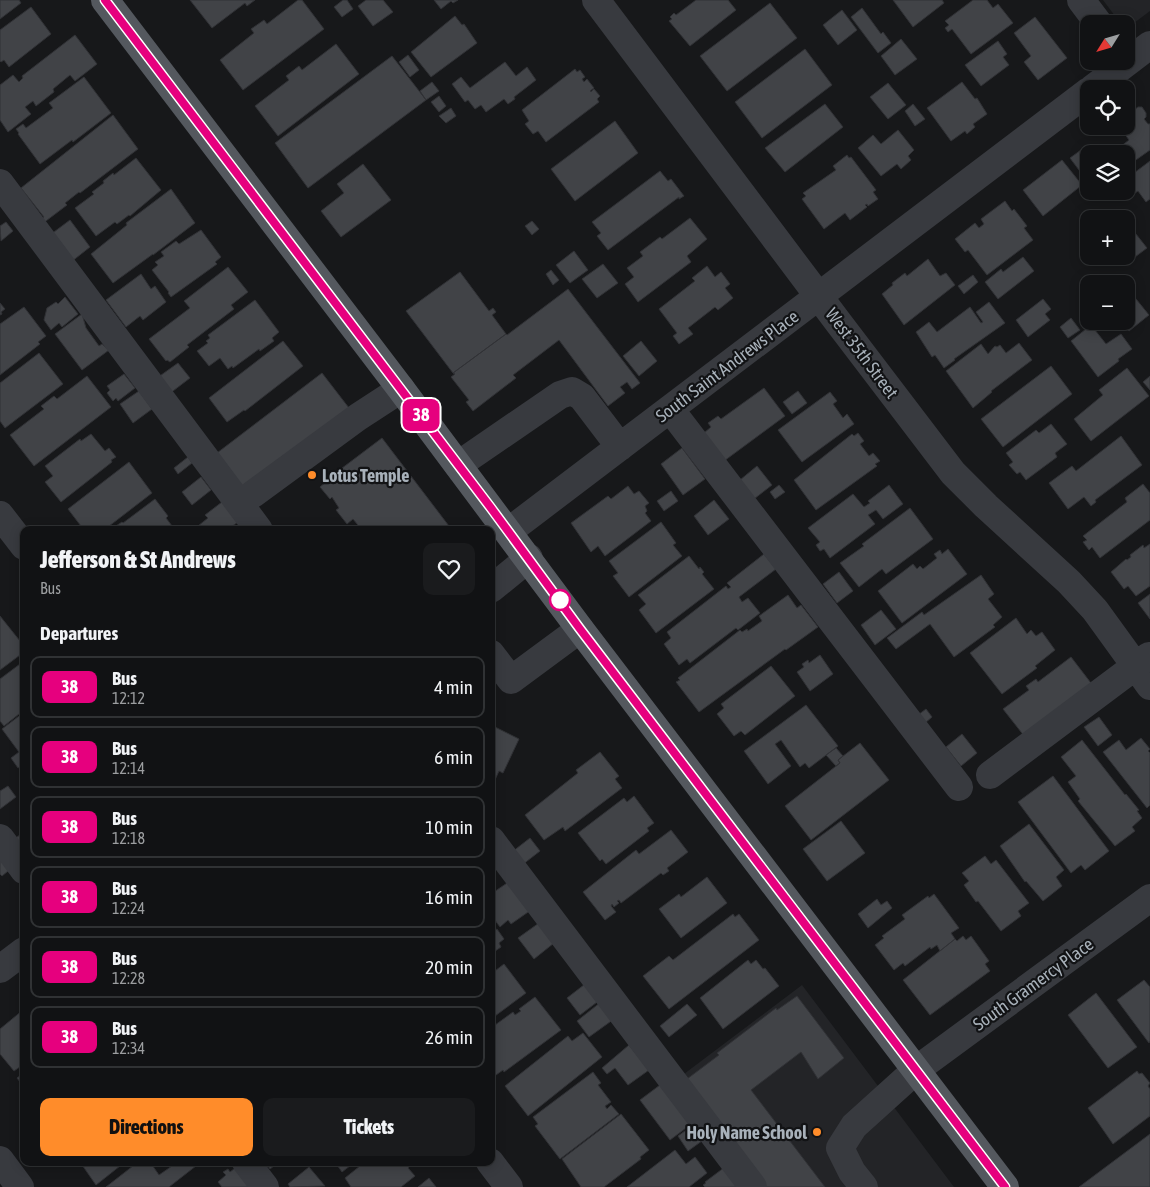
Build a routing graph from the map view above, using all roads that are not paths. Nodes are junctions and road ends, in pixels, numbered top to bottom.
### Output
1 (105, 0) edge
2 (596, 0) edge
3 (1081, 0) edge
4 (1092, 15) edge
5 (1150, 45) edge
6 (1135, 55) edge
7 (1116, 70) edge
8 (1103, 80) edge
9 (1080, 99) edge
10 (0, 183) edge
11 (819, 296) junction
12 (401, 389) junction
13 (670, 409) junction
14 (620, 446) junction
15 (458, 465) junction
16 (252, 494) dead end
17 (0, 515) edge
18 (256, 526) edge
19 (509, 531) junction
20 (20, 541) edge
21 (528, 558) junction
22 (495, 585) edge
23 (580, 629) junction
24 (495, 659) edge
25 (1145, 669) edge
26 (990, 775) dead end
27 (959, 787) dead end
28 (0, 838) edge
29 (495, 845) edge
30 (20, 865) edge
31 (1150, 898) edge
32 (20, 954) edge
33 (0, 969) edge
34 (916, 1070) junction
35 (0, 1160) edge
36 (249, 1166) edge
37 (493, 1166) edge
38 (20, 1187) edge
39 (265, 1187) edge
40 (509, 1187) edge
41 (753, 1187) edge
42 (864, 1187) edge
43 (1005, 1187) edge

1 - 12 main road
2 - 11 street, West 35th Street
3 - 4 street
5 - 6 street
7 - 8 street
9 - 11 street, South Saint Andrews Place
10 - 18 street
11 - 13 street, South Saint Andrews Place
11 - 25 street, West 35th Street
12 - 15 main road
12 - 16 street
13 - 14 street, South Saint Andrews Place
13 - 27 street
14 - 15 street
14 - 19 street, South Saint Andrews Place
15 - 19 main road
17 - 20 street
19 - 21 main road
21 - 22 street
21 - 23 main road
23 - 24 street
23 - 34 main road
25 - 26 street
28 - 30 street
29 - 41 street
31 - 34 street, South Gramercy Place
32 - 33 street
34 - 42 street, South Gramercy Place
34 - 43 main road
35 - 38 street
36 - 39 street
37 - 40 street

